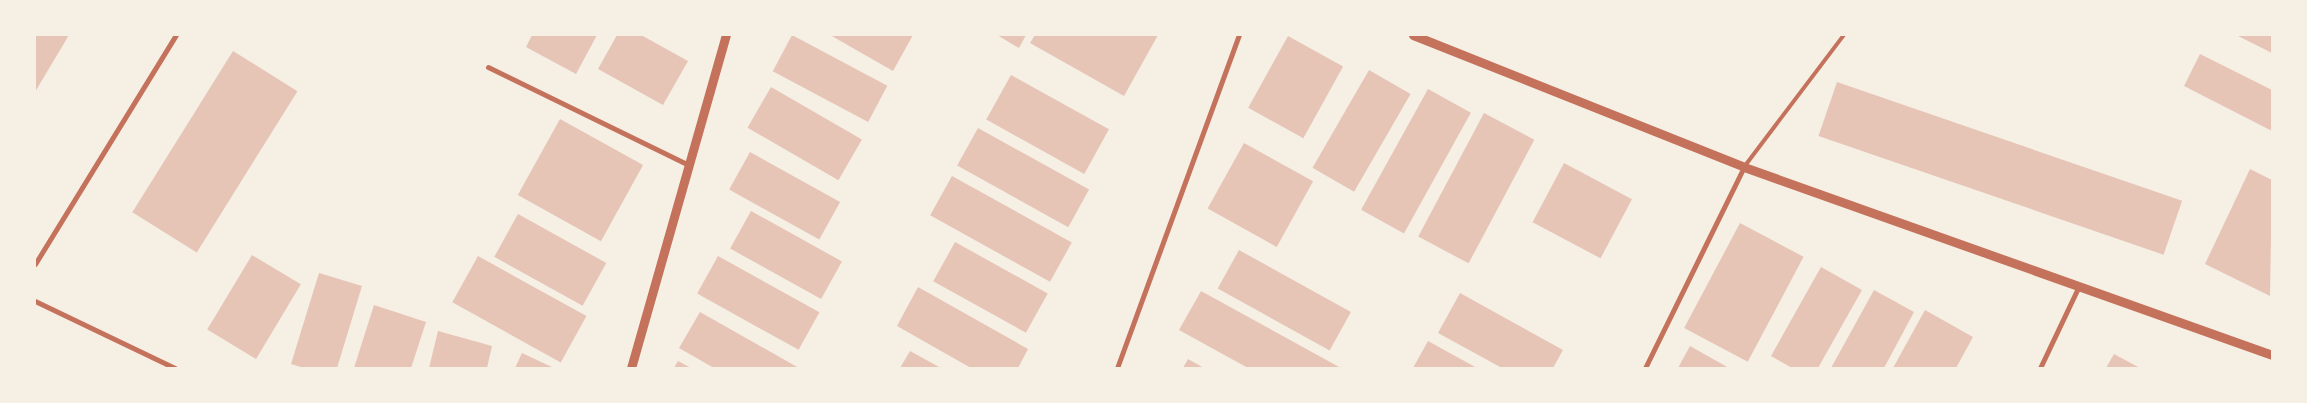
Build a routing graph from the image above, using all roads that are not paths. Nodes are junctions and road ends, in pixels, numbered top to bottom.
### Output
1 (176, 35) edge
2 (726, 35) edge
3 (1239, 35) edge
4 (1413, 35) edge
5 (1844, 35) edge
6 (488, 67) dead end
7 (689, 165) junction
8 (1744, 167) junction
9 (35, 264) edge
10 (2079, 286) junction
11 (35, 301) edge
12 (2272, 355) edge
13 (175, 368) edge
14 (631, 368) edge
15 (1117, 368) edge
16 (1645, 368) edge
17 (2040, 368) edge

1 - 9 street
2 - 7 street
3 - 15 street
4 - 8 street
5 - 8 lane
6 - 7 street
7 - 14 street
8 - 10 street
8 - 16 street
10 - 12 street
10 - 17 street
11 - 13 street

